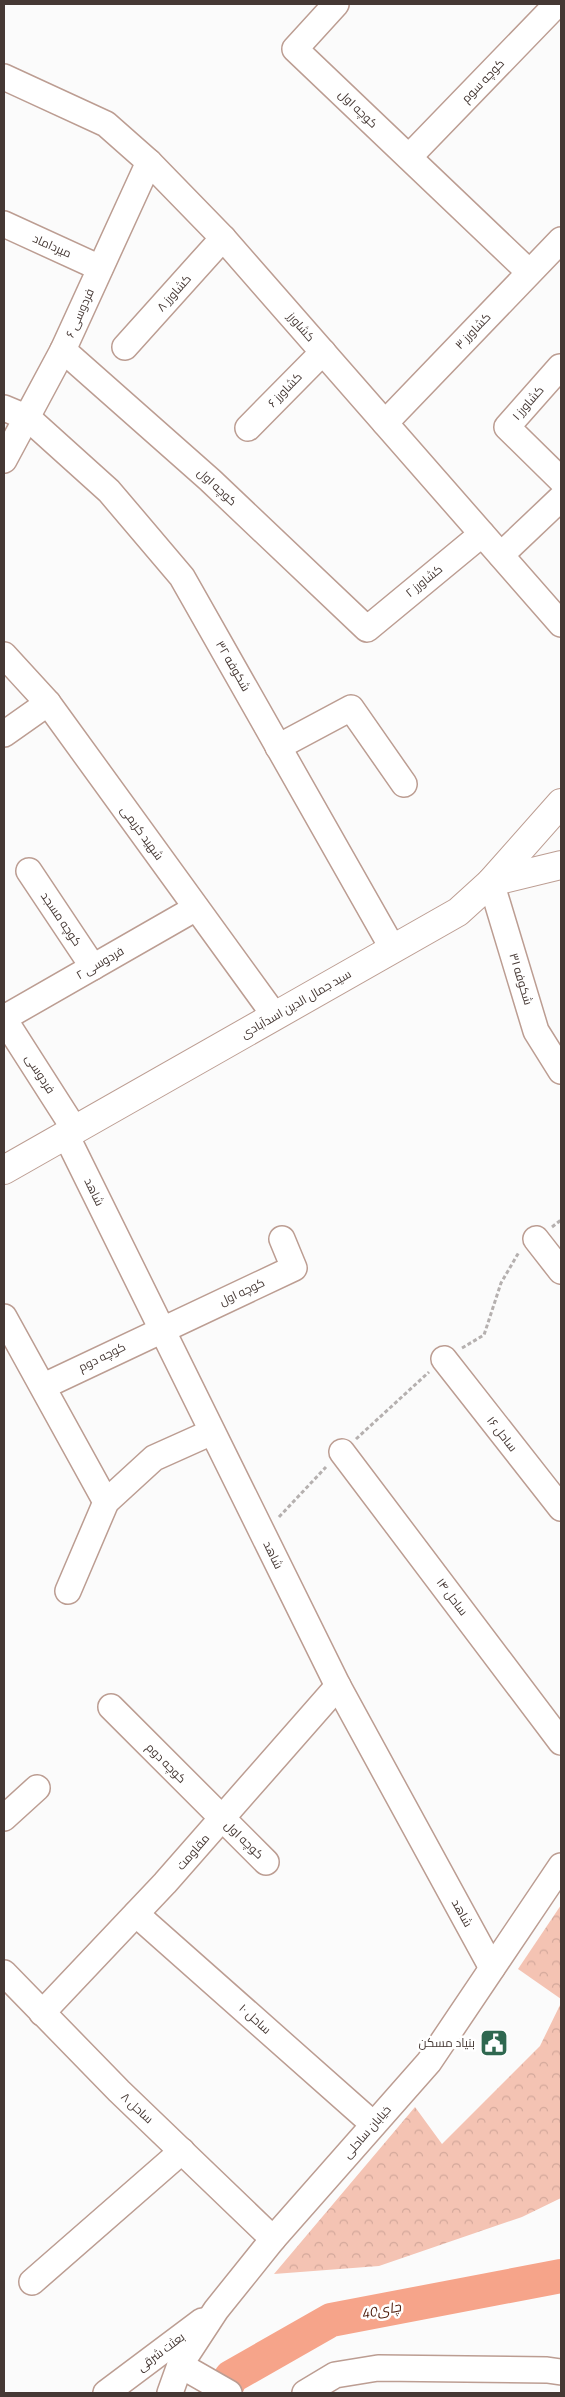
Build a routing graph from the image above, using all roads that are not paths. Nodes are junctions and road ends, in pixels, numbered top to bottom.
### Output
1 (336, 4) edge
2 (557, 4) edge
3 (4, 77) edge
4 (409, 157) junction
5 (149, 162) junction
6 (4, 224) edge
7 (224, 238) junction
8 (561, 240) edge
9 (100, 268) junction
10 (529, 272) junction
11 (125, 347) dead end
12 (63, 350) junction
13 (323, 352) junction
14 (560, 367) dead end
15 (4, 408) edge
16 (28, 418) junction
17 (385, 423) junction
18 (248, 428) dead end
19 (4, 460) edge
20 (561, 480) edge
21 (561, 498) edge
22 (482, 534) junction
23 (500, 555) junction
24 (561, 624) edge
25 (367, 629) joint
26 (4, 655) edge
27 (48, 703) junction
28 (4, 734) edge
29 (278, 747) junction
30 (404, 784) dead end
31 (561, 803) edge
32 (561, 866) edge
33 (29, 871) dead end
34 (491, 882) junction
35 (196, 908) junction
36 (393, 949) junction
37 (93, 967) junction
38 (275, 1016) junction
39 (4, 1018) edge
40 (561, 1071) edge
41 (70, 1132) junction
42 (4, 1170) edge
43 (282, 1239) dead end
44 (536, 1240) road end
45 (561, 1271) edge
46 (4, 1317) edge
47 (161, 1329) junction
48 (444, 1359) road end
49 (44, 1386) junction
50 (212, 1432) junction
51 (342, 1452) road end
52 (106, 1502) junction
53 (561, 1508) edge
54 (68, 1591) dead end
55 (338, 1686) junction
56 (111, 1707) dead end
57 (561, 1742) edge
58 (37, 1788) dead end
59 (4, 1818) edge
60 (222, 1818) junction
61 (266, 1862) dead end
62 (561, 1866) edge
63 (136, 1914) junction
64 (492, 1968) junction
65 (4, 1973) edge
66 (42, 2013) junction
67 (373, 2124) junction
68 (182, 2151) junction
69 (273, 2238) junction
70 (32, 2282) dead end
71 (216, 2310) junction
72 (180, 2365) junction
73 (561, 2372) edge
74 (106, 2393) edge
75 (170, 2393) edge
76 (229, 2393) edge
77 (305, 2393) edge

1 - 4 street, کوچه اول
2 - 4 street, کوچه سوم
3 - 5 street, کشاورز
4 - 10 street, کوچه اول
5 - 7 street, کشاورز
5 - 9 street, فردوسی ۶
6 - 9 street, میرداماد
7 - 11 street, کشاورز ۸
7 - 13 street, کشاورز
8 - 10 street, کشاورز ۳
9 - 12 street, فردوسی ۶
10 - 17 street, کشاورز ۳
12 - 16 street, فردوسی ۶
12 - 25 street, کوچه اول
13 - 17 street, کشاورز
13 - 18 street, کشاورز ۶
14 - 20 street, کشاورز ۱
15 - 16 street, شکوفه ۳۲
16 - 19 street, فردوسی ۶
16 - 29 street, شکوفه ۳۲
17 - 22 street, کشاورز
21 - 23 street
22 - 23 street, کشاورز
22 - 25 street, کشاورز ۲
23 - 24 street, کشاورز
26 - 27 street, شهید کریمی
27 - 28 street
27 - 35 street, شهید کریمی
29 - 30 street
29 - 36 street, شکوفه ۳۲
31 - 34 main road, سید جمال الدین اسدآبادی
32 - 34 main road
33 - 37 street, کوچه مسجد
34 - 36 main road, سید جمال الدین اسدآبادی
34 - 40 street, شکوفه ۳۱
35 - 37 street, فردوسی ۲
35 - 38 street, شهید کریمی
36 - 38 main road, سید جمال الدین اسدآبادی
37 - 39 street, فردوسی ۲
38 - 41 main road, سید جمال الدین اسدآبادی
39 - 41 street, فردوسی
41 - 42 main road, سید جمال الدین اسدآبادی
41 - 47 street, شاهد
43 - 47 street, کوچه اول
44 - 45 street
46 - 49 street
47 - 49 street, کوچه دوم
47 - 50 street, شاهد
48 - 53 street, ساحل ۱۶
49 - 52 street
50 - 52 street
50 - 55 street, شاهد
51 - 57 street, ساحل ۱۴
52 - 54 street
55 - 60 street, مقاومت
55 - 64 street, شاهد
56 - 60 street, کوچه دوم
58 - 59 street
60 - 61 street, کوچه اول
60 - 63 street, مقاومت
62 - 64 street, خیابان ساحلی
63 - 66 street, مقاومت
63 - 67 street, ساحل ۱۰
64 - 67 street, خیابان ساحلی
65 - 66 street, ساحل ۸
66 - 68 street, ساحل ۸
67 - 69 street, خیابان ساحلی
68 - 69 street, ساحل ۸
68 - 70 street
69 - 71 street, خیابان ساحلی
71 - 72 street, خیابان ساحلی
71 - 74 street, بعثت شرقی
72 - 75 street, خیابان ساحلی
72 - 76 street
73 - 77 street

